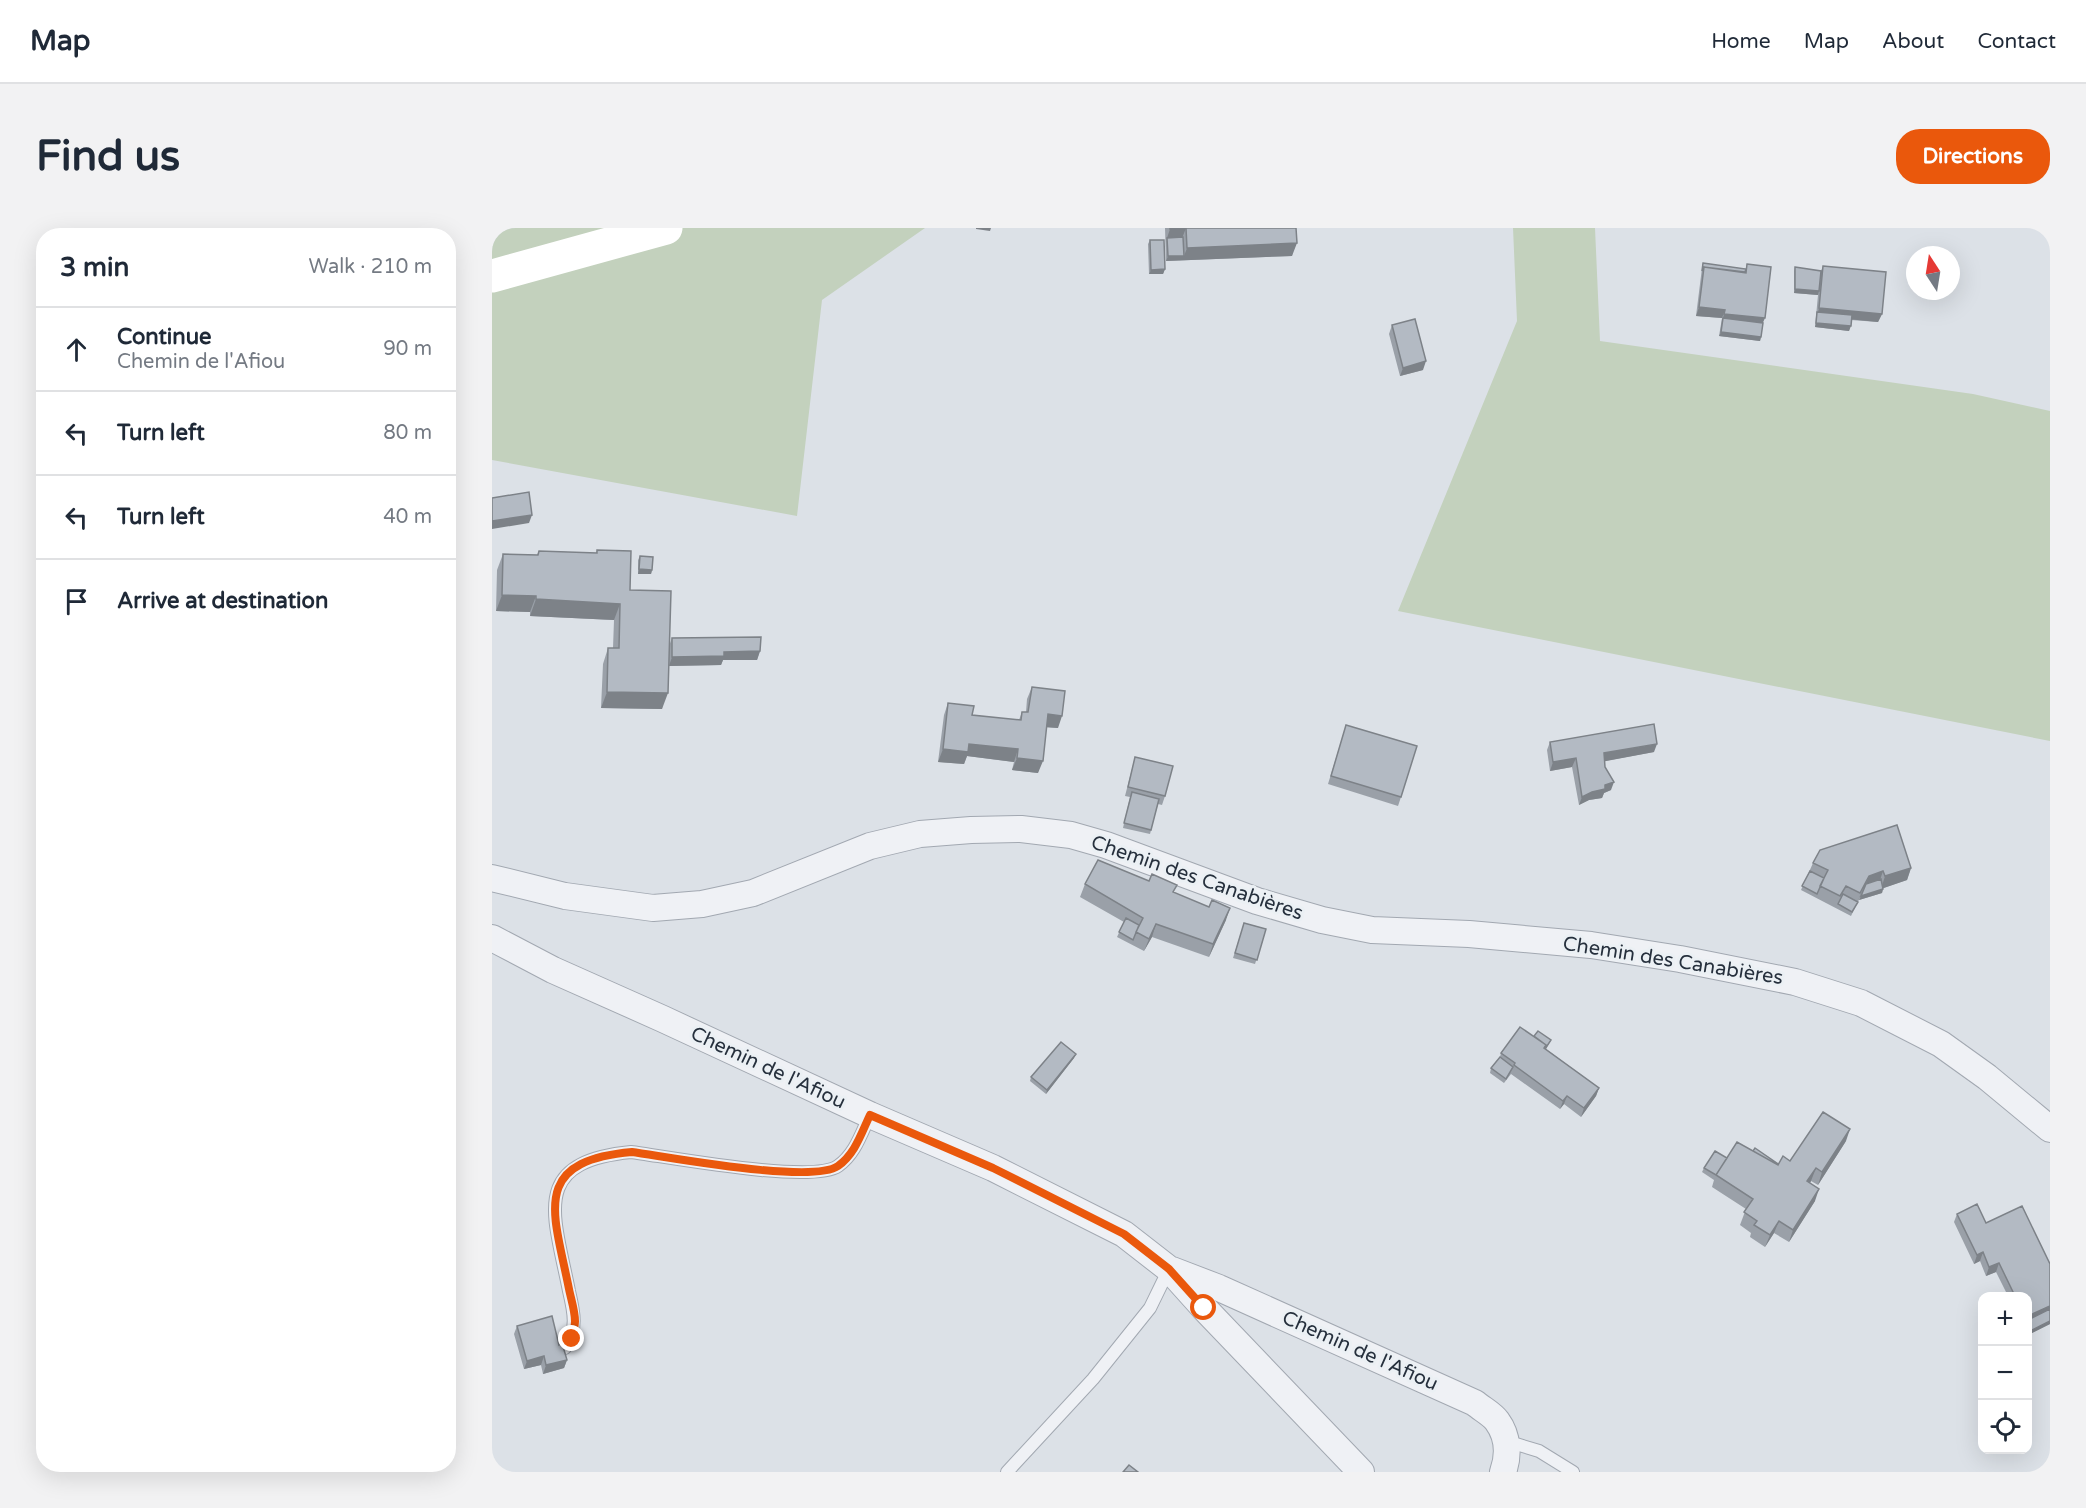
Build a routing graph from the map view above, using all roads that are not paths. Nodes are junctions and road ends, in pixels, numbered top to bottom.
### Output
1 (666, 228) edge
2 (492, 276) edge
3 (492, 878) edge
4 (492, 938) edge
5 (870, 1115) junction
6 (2050, 1129) edge
7 (1169, 1269) junction
8 (565, 1348) edge
9 (1506, 1441) junction
10 (1007, 1472) edge
11 (1361, 1472) edge
12 (1503, 1472) edge
13 (1573, 1472) edge

1 - 2 street
3 - 6 street, Chemin des Canabières
4 - 5 street, Chemin de l'Afiou
5 - 7 street, Chemin de l'Afiou
5 - 8 lane
7 - 9 street, Chemin de l'Afiou
7 - 10 lane
7 - 11 street, Chemin de l'Afiou
9 - 12 street
9 - 13 lane

